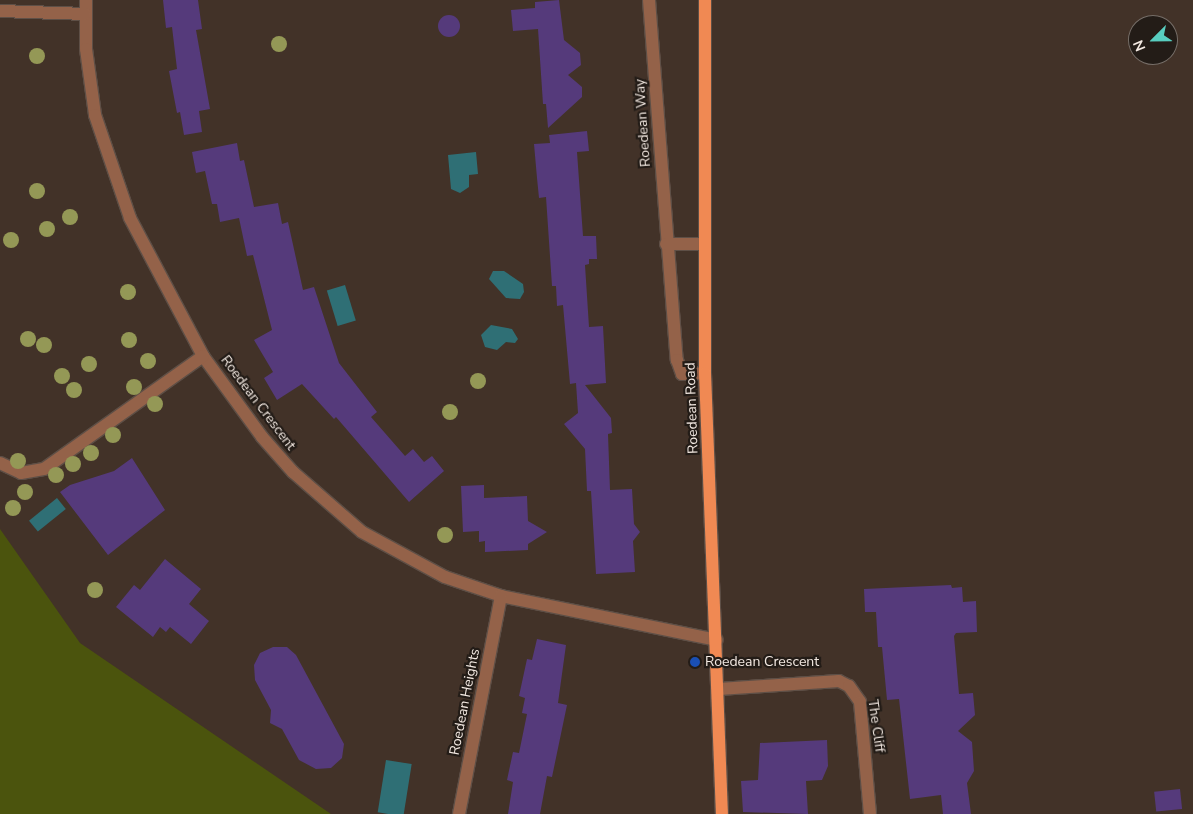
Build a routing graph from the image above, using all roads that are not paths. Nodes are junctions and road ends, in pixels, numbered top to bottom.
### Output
1 (86, 0) edge
2 (648, 0) edge
3 (705, 0) edge
4 (0, 11) edge
5 (85, 14) junction
6 (666, 244) junction
7 (705, 244) junction
8 (203, 356) junction
9 (705, 373) junction
10 (0, 463) edge
11 (501, 596) junction
12 (718, 640) junction
13 (719, 689) junction
14 (459, 814) edge
15 (722, 814) edge
16 (870, 814) edge

1 - 5 street, Roedean Crescent
2 - 6 street, Roedean Way
3 - 7 main road, Roedean Road
4 - 5 street
5 - 8 street, Roedean Crescent
6 - 7 street
6 - 9 street, Roedean Way
7 - 9 main road, Roedean Road
8 - 10 street
8 - 11 street, Roedean Crescent
9 - 12 main road, Roedean Road
11 - 12 street, Roedean Crescent
11 - 14 street, Roedean Heights
12 - 13 main road, Roedean Road
13 - 15 main road, Roedean Road
13 - 16 street, The Cliff

